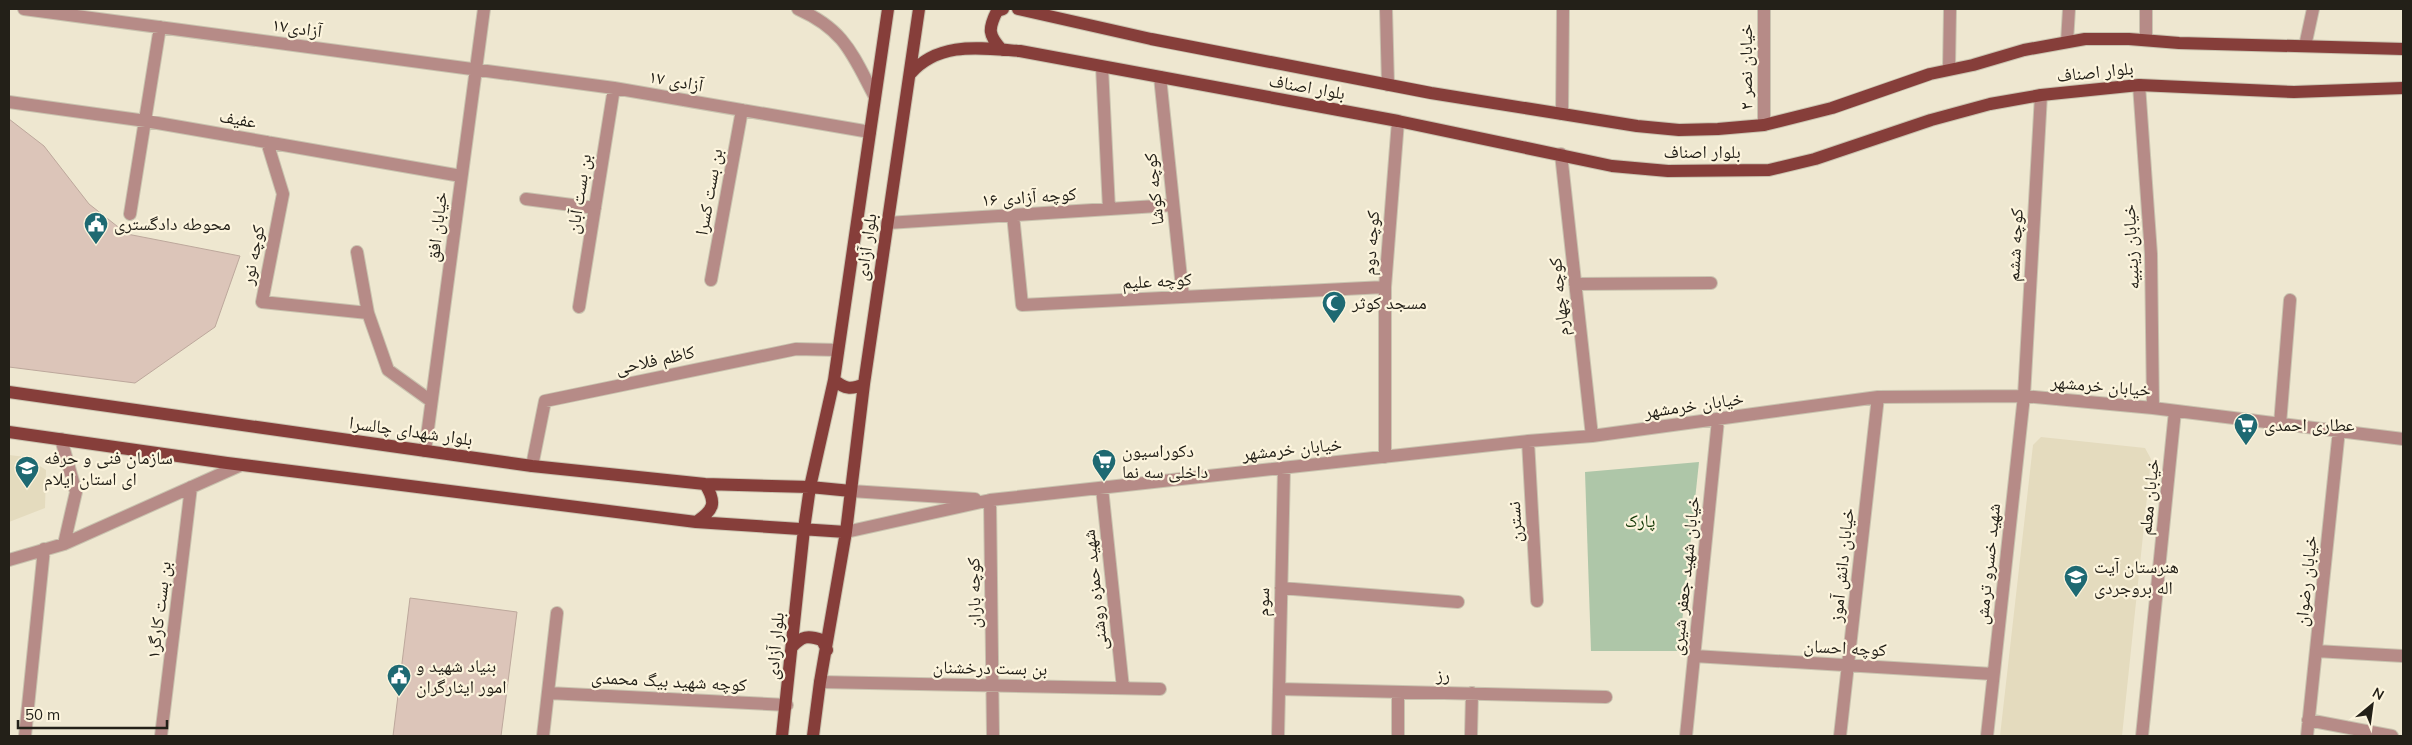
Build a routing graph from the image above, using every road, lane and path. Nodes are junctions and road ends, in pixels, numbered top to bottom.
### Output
1 (24, 9) edge
2 (484, 9) edge
3 (798, 9) edge
4 (888, 9) edge
5 (919, 9) edge
6 (1004, 9) edge
7 (1018, 9) edge
8 (1386, 9) edge
9 (1563, 9) edge
10 (1764, 9) edge
11 (1950, 9) edge
12 (2069, 9) edge
13 (2146, 9) edge
14 (2313, 9) edge
15 (160, 27) junction
16 (2146, 40) junction
17 (2067, 42) junction
18 (2305, 46) junction
19 (2403, 48) edge
20 (1002, 50) junction
21 (1102, 67) junction
22 (1949, 69) junction
23 (475, 71) junction
24 (910, 74) junction
25 (1160, 77) junction
26 (1388, 85) junction
27 (2139, 85) junction
28 (614, 88) junction
29 (2403, 88) edge
30 (2041, 95) junction
31 (876, 97) junction
32 (9, 102) edge
33 (742, 110) junction
34 (1562, 114) junction
35 (146, 121) junction
36 (1398, 121) junction
37 (1764, 125) junction
38 (870, 132) junction
39 (268, 142) junction
40 (1561, 154) junction
41 (461, 176) junction
42 (526, 200) dead end
43 (1173, 205) junction
44 (595, 208) junction
45 (1108, 209) junction
46 (130, 214) dead end
47 (1013, 215) junction
48 (887, 223) junction
49 (357, 252) dead end
50 (711, 280) dead end
51 (1711, 283) dead end
52 (1575, 284) junction
53 (1385, 287) junction
54 (1182, 297) junction
55 (2290, 300) dead end
56 (579, 307) dead end
57 (368, 313) junction
58 (838, 350) junction
59 (834, 380) junction
60 (864, 384) junction
61 (9, 392) edge
62 (2024, 396) junction
63 (1878, 398) junction
64 (431, 401) junction
65 (2153, 408) junction
66 (2175, 411) junction
67 (1718, 420) junction
68 (2280, 424) junction
69 (2339, 430) junction
70 (9, 432) edge
71 (1592, 436) junction
72 (61, 439) junction
73 (2403, 439) edge
74 (1528, 441) junction
75 (425, 450) junction
76 (1385, 457) junction
77 (241, 465) junction
78 (532, 466) junction
79 (1284, 468) junction
80 (705, 484) junction
81 (191, 487) junction
82 (810, 487) junction
83 (1102, 488) junction
84 (851, 491) junction
85 (990, 500) junction
86 (696, 522) junction
87 (804, 529) junction
88 (846, 532) junction
89 (64, 544) junction
90 (44, 550) junction
91 (9, 560) edge
92 (1281, 588) junction
93 (1538, 601) dead end
94 (1458, 602) dead end
95 (557, 613) dead end
96 (792, 647) junction
97 (827, 650) junction
98 (2316, 651) junction
99 (1694, 656) junction
100 (2403, 656) edge
101 (1848, 665) junction
102 (1993, 674) junction
103 (820, 682) junction
104 (993, 685) junction
105 (1124, 688) junction
106 (1160, 689) dead end
107 (1279, 689) junction
108 (1398, 692) junction
109 (548, 693) junction
110 (1472, 694) junction
111 (1606, 697) dead end
112 (787, 705) junction
113 (2308, 720) junction
114 (25, 736) edge
115 (161, 736) edge
116 (543, 736) edge
117 (782, 736) edge
118 (813, 736) edge
119 (993, 736) edge
120 (1278, 736) edge
121 (1398, 736) edge
122 (1471, 736) edge
123 (1686, 736) edge
124 (1840, 736) edge
125 (1987, 736) edge
126 (2142, 736) edge
127 (2307, 736) edge
128 (2392, 736) edge

1 - 15 street, آزادی۱۷
2 - 23 street, خیابان افق
3 - 31 street
4 - 31 main road, بلوار آزادی
5 - 24 main road, بلوار آزادی
6 - 20 main road
7 - 26 main road, بلوار اصناف
8 - 26 street
9 - 34 street
10 - 37 street, خیابان نصر ۲
11 - 22 street
12 - 17 street
13 - 16 street
14 - 18 street
15 - 23 street, آزادی۱۷
15 - 35 street
16 - 17 main road, بلوار اصناف
16 - 18 main road, بلوار اصناف
17 - 22 main road, بلوار اصناف
18 - 19 main road, بلوار اصناف
20 - 21 main road, بلوار اصناف
20 - 24 main road, بلوار اصناف
21 - 25 main road, بلوار اصناف
21 - 45 street
22 - 37 main road, بلوار اصناف
23 - 28 street, آزادی ۱۷
23 - 41 street, خیابان افق
24 - 48 main road, بلوار آزادی
25 - 36 main road, بلوار اصناف
25 - 43 street, کوچه کوشا
26 - 34 main road, بلوار اصناف
27 - 29 main road, بلوار اصناف
27 - 30 main road, بلوار اصناف
27 - 65 street, خیابان زینبیه
28 - 33 street, آزادی ۱۷
28 - 44 street, بن بست آبان
30 - 40 main road, بلوار اصناف
30 - 62 street, کوچه ششم
31 - 38 main road, بلوار آزادی
32 - 35 street, عفیف
33 - 38 street, آزادی ۱۷
33 - 50 street, بن بست کسرا
34 - 37 main road, بلوار اصناف
35 - 39 street, عفیف
35 - 46 street
36 - 40 main road, بلوار اصناف
36 - 53 street, کوچه دوم
38 - 58 main road, بلوار آزادی
39 - 41 street, عفیف
39 - 57 street, کوچه نور
40 - 52 street, کوچه چهارم
41 - 64 street, خیابان افق
42 - 44 street
43 - 45 street, کوچه آزادی ۱۶
43 - 54 street, کوچه کوشا
44 - 56 street, بن بست آبان
45 - 47 street, کوچه آزادی ۱۶
47 - 48 street, کوچه آزادی ۱۶
47 - 54 street, کوچه علیم
48 - 60 main road, بلوار آزادی
49 - 57 street
51 - 52 street
52 - 71 street, کوچه چهارم
53 - 54 street, کوچه علیم
53 - 76 street, کوچه دوم
55 - 68 street
57 - 64 street
58 - 59 main road, بلوار آزادی
58 - 78 street, کاظم فلاحی
59 - 60 main road
59 - 82 main road, بلوار آزادی
60 - 84 main road, بلوار آزادی
61 - 75 main road, بلوار شهدای چالسرا
62 - 63 street, خیابان خرمشهر
62 - 65 street, خیابان خرمشهر
62 - 102 street, شهید خسرو ترمش
63 - 67 street, خیابان خرمشهر
63 - 101 street, خیابان دانش آموز
64 - 75 street, خیابان افق
65 - 66 street, خیابان خرمشهر
66 - 68 street, خیابان خرمشهر
66 - 126 street, خیابان معلم
67 - 71 street, خیابان خرمشهر
67 - 99 street, خیابان شهید جعفر شیری
68 - 69 street, خیابان خرمشهر
69 - 73 street, خیابان خرمشهر
69 - 98 street, خیابان رضوان
70 - 72 main road
71 - 74 street, خیابان خرمشهر
72 - 77 main road
72 - 89 street
74 - 76 street, خیابان خرمشهر
74 - 93 street, نسترن
75 - 78 main road, بلوار شهدای چالسرا
76 - 79 street, خیابان خرمشهر
77 - 81 street
77 - 86 main road
78 - 80 main road, بلوار شهدای چالسرا
79 - 83 street, خیابان خرمشهر
79 - 92 street, سوم
80 - 82 main road, بلوار شهدای چالسرا
80 - 86 main road
81 - 89 street
81 - 115 street, بن بست کارگر۱
82 - 84 main road, بلوار شهدای چالسرا
82 - 87 main road, بلوار آزادی
83 - 85 street, خیابان خرمشهر
83 - 105 street, شهید حمزه روشنی
84 - 85 street, خیابان خرمشهر
84 - 88 main road, بلوار آزادی
85 - 88 street, خیابان خرمشهر
85 - 104 street, کوچه باران
86 - 87 main road
87 - 88 main road
87 - 96 main road, بلوار آزادی
88 - 97 main road
89 - 90 street
90 - 91 street
90 - 114 street
92 - 94 street
92 - 107 street, سوم
95 - 109 street
96 - 97 main road
96 - 112 main road, بلوار آزادی
97 - 103 main road
98 - 100 street
98 - 113 street, خیابان رضوان
99 - 101 street, کوچه احسان
99 - 123 street, خیابان شهید جعفر شیری
101 - 102 street, کوچه احسان
101 - 124 street, خیابان دانش آموز
102 - 125 street, شهید خسرو ترمش
103 - 104 street, بن بست درخشنان
103 - 118 main road
104 - 105 street, بن بست درخشنان
104 - 119 street, کوچه باران
105 - 106 street, بن بست درخشنان
107 - 108 street, رز
107 - 120 street, سوم
108 - 110 street, رز
108 - 121 street
109 - 112 street, کوچه شهید بیگ محمدی
109 - 116 street
110 - 111 street, رز
110 - 122 street
112 - 117 main road, بلوار آزادی
113 - 127 street, خیابان رضوان
113 - 128 street

